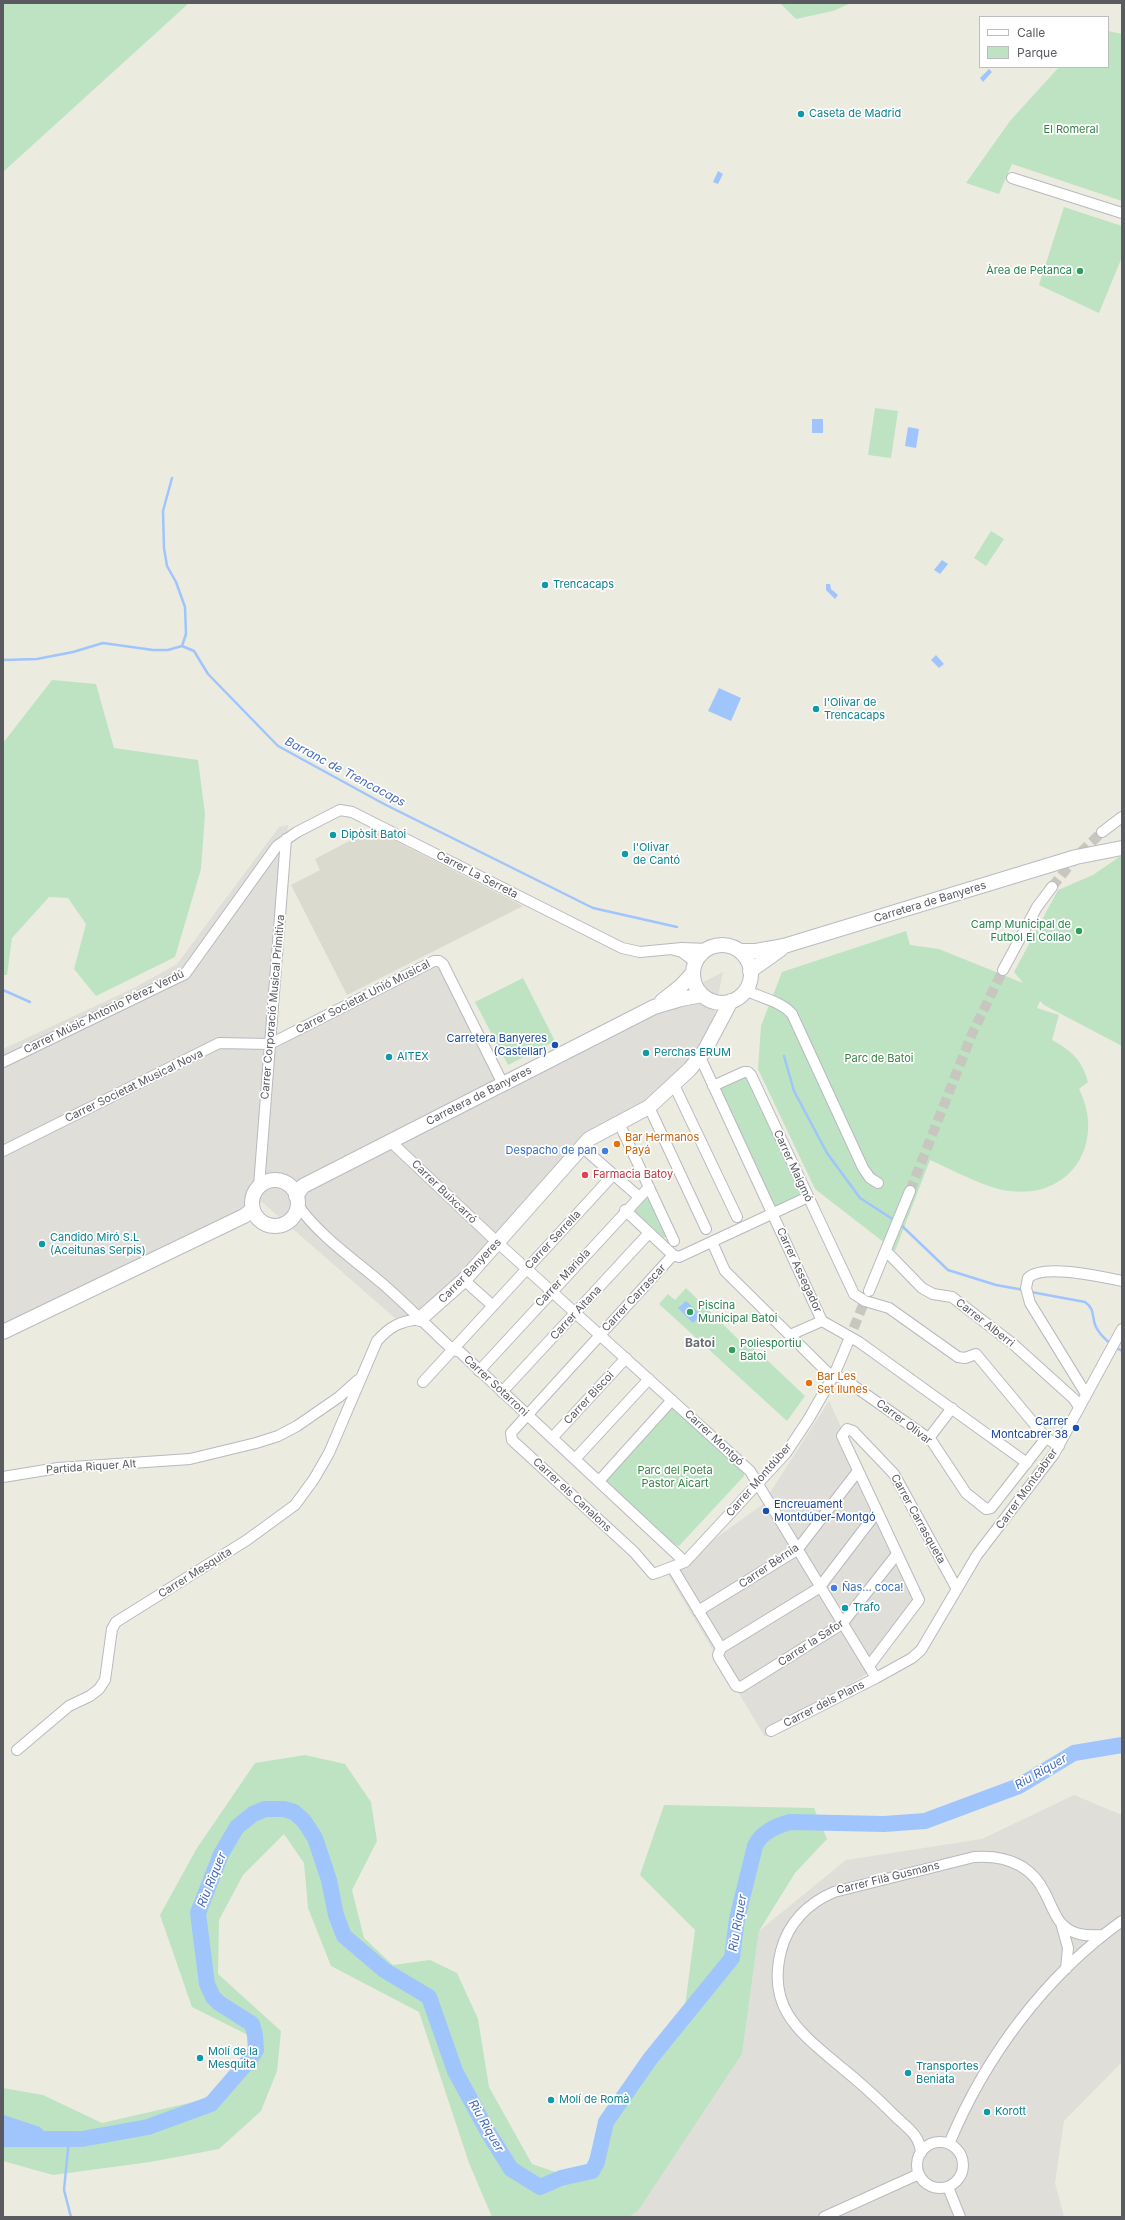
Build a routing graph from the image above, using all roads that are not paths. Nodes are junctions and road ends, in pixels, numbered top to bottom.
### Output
1 (1012, 178) dead end
2 (1122, 213) edge
3 (1122, 817) edge
4 (1102, 832) tunnel mouth
5 (286, 839) junction
6 (1122, 842) edge
7 (1122, 848) edge
8 (1076, 857) junction
9 (1052, 887) tunnel mouth
10 (784, 946) junction
11 (672, 949) junction
12 (708, 949) junction
13 (740, 951) junction
14 (694, 967) junction
15 (1002, 970) tunnel mouth
16 (750, 971) junction
17 (745, 990) junction
18 (705, 997) junction
19 (731, 1001) junction
20 (654, 1007) junction
21 (709, 1038) junction
22 (270, 1044) junction
23 (3, 1062) edge
24 (702, 1062) junction
25 (503, 1084) junction
26 (674, 1085) junction
27 (713, 1086) junction
28 (650, 1107) junction
29 (619, 1123) junction
30 (390, 1141) junction
31 (582, 1147) junction
32 (3, 1151) edge
33 (613, 1175) junction
34 (263, 1181) junction
35 (878, 1183) dead end
36 (649, 1186) junction
37 (910, 1191) tunnel mouth
38 (638, 1196) junction
39 (808, 1197) junction
40 (298, 1200) junction
41 (625, 1210) junction
42 (772, 1213) junction
43 (251, 1214) junction
44 (737, 1217) dead end
45 (706, 1229) dead end
46 (649, 1233) junction
47 (674, 1241) dead end
48 (712, 1242) junction
49 (498, 1243) junction
50 (886, 1251) junction
51 (673, 1255) junction
52 (526, 1268) junction
53 (464, 1280) junction
54 (1122, 1281) edge
55 (552, 1290) junction
56 (869, 1291) tunnel mouth
57 (492, 1306) junction
58 (576, 1312) junction
59 (420, 1319) junction
60 (822, 1321) junction
61 (1122, 1329) edge
62 (3, 1332) edge
63 (600, 1335) junction
64 (790, 1336) junction
65 (848, 1342) tunnel mouth
66 (453, 1350) junction
67 (626, 1358) junction
68 (479, 1370) junction
69 (834, 1375) junction
70 (361, 1377) junction
71 (649, 1379) junction
72 (424, 1382) dead end
73 (502, 1392) junction
74 (1086, 1394) junction
75 (672, 1400) junction
76 (1079, 1407) junction
77 (952, 1408) junction
78 (527, 1415) junction
79 (552, 1438) junction
80 (929, 1438) junction
81 (1046, 1438) junction
82 (1058, 1446) junction
83 (575, 1459) junction
84 (179, 1460) joint
85 (1027, 1463) junction
86 (858, 1471) junction
87 (3, 1477) edge
88 (599, 1481) junction
89 (759, 1484) junction
90 (989, 1510) joint
91 (877, 1512) junction
92 (797, 1550) junction
93 (897, 1554) junction
94 (685, 1562) junction
95 (672, 1566) junction
96 (654, 1573) joint
97 (820, 1588) junction
98 (957, 1589) junction
99 (698, 1611) junction
100 (842, 1624) junction
101 (722, 1648) junction
102 (869, 1666) junction
103 (876, 1678) junction
104 (771, 1731) dead end
105 (17, 1750) dead end
106 (1122, 1921) edge
107 (1061, 1923) junction
108 (1103, 1935) junction
109 (1066, 1969) junction
110 (949, 2144) junction
111 (921, 2153) junction
112 (919, 2174) junction
113 (948, 2187) junction
114 (824, 2217) edge
115 (960, 2217) edge

1 - 2 street
3 - 4 street
5 - 11 street, Carrer La Serreta
5 - 22 street, Carrer Corporació Musical Primitiva
5 - 23 street, Carrer Músic Antonio Pérez Verdú
6 - 8 main road, Carretera de Banyeres
7 - 8 main road, Carretera de Banyeres
8 - 10 main road, Carretera de Banyeres
9 - 15 street
10 - 13 main road, Carretera de Banyeres
10 - 16 main road, Carretera de Banyeres
11 - 12 street, Carrer La Serreta
11 - 14 street
12 - 13 main road
12 - 14 main road
13 - 16 main road
14 - 18 main road
14 - 20 main road, Carretera de Banyeres
16 - 17 main road
17 - 19 main road
17 - 35 street
18 - 19 main road
18 - 20 main road, Carretera de Banyeres
18 - 21 main road, Carrer Banyeres
19 - 21 main road, Carrer Banyeres
20 - 25 main road, Carretera de Banyeres
21 - 24 main road, Carrer Banyeres
22 - 25 street, Carrer Societat Unió Musical
22 - 32 street, Carrer Societat Musical Nova
22 - 34 street, Carrer Corporació Musical Primitiva
24 - 26 main road, Carrer Banyeres
24 - 27 street, Carrer Assegador
25 - 30 main road, Carretera de Banyeres
26 - 28 main road, Carrer Banyeres
26 - 44 street
27 - 39 street, Carrer Maigmó
27 - 42 street, Carrer Assegador
28 - 29 main road, Carrer Banyeres
28 - 45 street
29 - 31 main road, Carrer Banyeres
29 - 36 street
30 - 40 main road, Carretera de Banyeres
30 - 49 street, Carrer Buixcarró
31 - 33 street
31 - 49 main road, Carrer Banyeres
33 - 38 street
33 - 52 street, Carrer Serrella
34 - 40 main road
34 - 43 main road
36 - 38 street, Carrer Mariola
36 - 47 street
37 - 50 street
38 - 41 street, Carrer Mariola
39 - 42 street, Carrer Carrascar
39 - 81 street, Carrer Maigmó
40 - 43 main road
40 - 59 street, Carrer Sotarroni
41 - 46 street
41 - 55 street, Carrer Mariola
42 - 48 street, Carrer Carrascar
42 - 60 street, Carrer Assegador
43 - 62 main road
46 - 51 street
46 - 58 street, Carrer Aitana
48 - 51 street, Carrer Carrascar
48 - 64 street, Carrer Olivar
49 - 52 street, Carrer Montgó
49 - 53 main road, Carrer Banyeres
50 - 56 street
50 - 76 street, Carrer Alberri
51 - 63 street, Carrer Carrascar
52 - 55 street, Carrer Montgó
52 - 57 street, Carrer Serrella
53 - 57 street
53 - 59 main road, Carrer Banyeres
54 - 74 street
55 - 58 street, Carrer Montgó
55 - 68 street, Carrer Mariola
57 - 66 street, Carrer Serrella
58 - 63 street, Carrer Montgó
58 - 73 street, Carrer Aitana
59 - 66 street, Carrer Sotarroni
59 - 70 street, Carrer Banyeres
60 - 64 street
60 - 77 street, Carrer Assegador
61 - 74 street, Carrer Montcabrer
63 - 67 street, Carrer Montgó
63 - 78 street, Carrer Carrascar
64 - 69 street, Carrer Olivar
65 - 69 street, Carrer Montdúber
66 - 68 street, Carrer Sotarroni
66 - 72 street, Carrer Serrella
67 - 71 street, Carrer Montgó
67 - 79 street, Carrer Biscoi
68 - 73 street, Carrer Sotarroni
69 - 80 street, Carrer Olivar
69 - 89 street, Carrer Montdúber
70 - 84 street, Carrer Banyeres
70 - 105 street, Carrer Mesquita
71 - 75 street, Carrer Montgó
71 - 83 street
73 - 78 street, Carrer Sotarroni
74 - 76 street, Carrer Montcabrer
75 - 88 street
75 - 89 street, Carrer Montgó
76 - 82 street, Carrer Montcabrer
77 - 80 street
77 - 85 street, Carrer Assegador
78 - 79 street, Carrer Sotarroni
78 - 96 street, Carrer els Canalons
79 - 83 street, Carrer Sotarroni
80 - 90 street, Carrer Olivar
81 - 82 street
81 - 85 street, Carrer Montcabrer
82 - 98 street, Carrer Montcabrer
83 - 88 street, Carrer Sotarroni
84 - 87 street, Partida Riquer Alt
85 - 90 street, Carrer Montcabrer
86 - 91 street
86 - 92 street, Carrer Bèrnia
86 - 98 street, Carrer Carrasqueta
88 - 94 street, Carrer Sotarroni
89 - 92 street, Carrer Montgó
89 - 94 street, Carrer Montdúber
91 - 93 street
91 - 97 street
92 - 97 street, Carrer Montgó
92 - 99 street, Carrer Bèrnia
93 - 100 street, Carrer la Safor
93 - 102 street, Carrer dels Plans
94 - 95 street, Carrer Montdúber
95 - 96 street, Carrer Montdúber
95 - 99 street
97 - 100 street, Carrer Montgó
97 - 101 street
98 - 103 street, Carrer Montcabrer
99 - 101 street
100 - 101 street, Carrer la Safor
100 - 102 street, Carrer Montgó
102 - 103 street, Carrer Montgó
103 - 104 street, Carrer dels Plans
106 - 108 street
107 - 108 street, Carrer Filà Gusmans
107 - 109 street
107 - 111 street, Carrer Filà Gusmans
108 - 109 street
109 - 110 street
110 - 111 street
110 - 113 street
111 - 112 street
112 - 113 street
112 - 114 street
113 - 115 street

